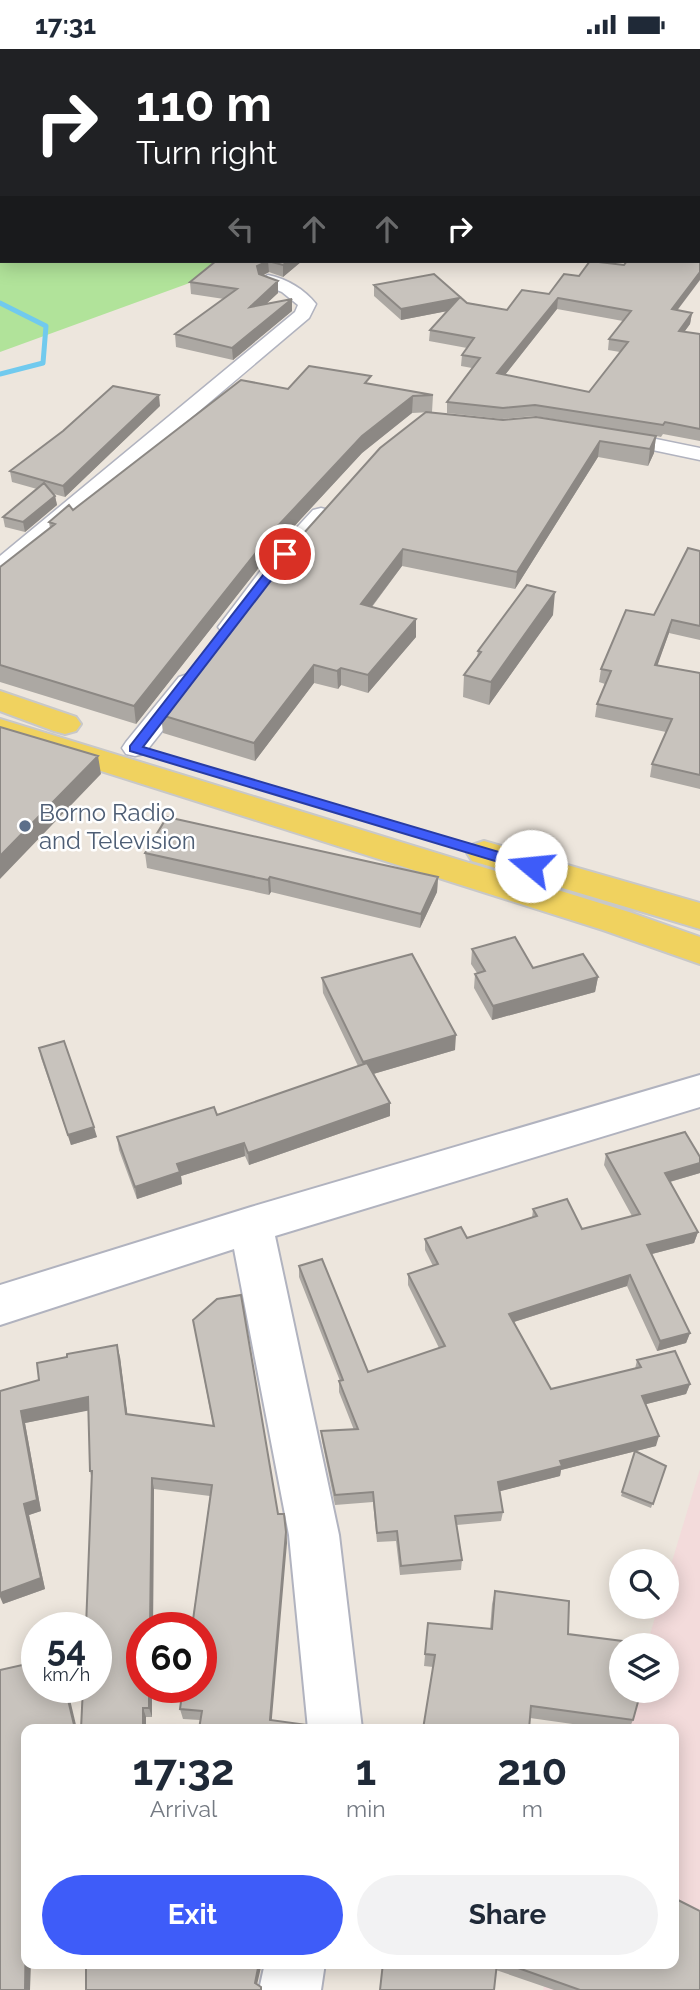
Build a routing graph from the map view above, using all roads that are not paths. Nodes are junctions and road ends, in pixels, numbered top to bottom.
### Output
1 (268, 280) edge
2 (586, 432) edge
3 (700, 454) edge
4 (337, 497) edge
5 (0, 568) edge
6 (218, 643) edge
7 (202, 664) edge
8 (0, 700) edge
9 (0, 729) edge
10 (135, 748) junction
11 (700, 916) edge
12 (700, 951) edge
13 (700, 1091) edge
14 (251, 1225) junction
15 (0, 1305) edge
16 (334, 1724) edge
17 (294, 1969) edge
18 (290, 1990) edge

1 - 5 street
2 - 3 street
4 - 6 street
7 - 10 street
8 - 10 main road
9 - 12 main road
10 - 11 main road
13 - 14 main road
14 - 15 main road
14 - 16 main road
17 - 18 main road

